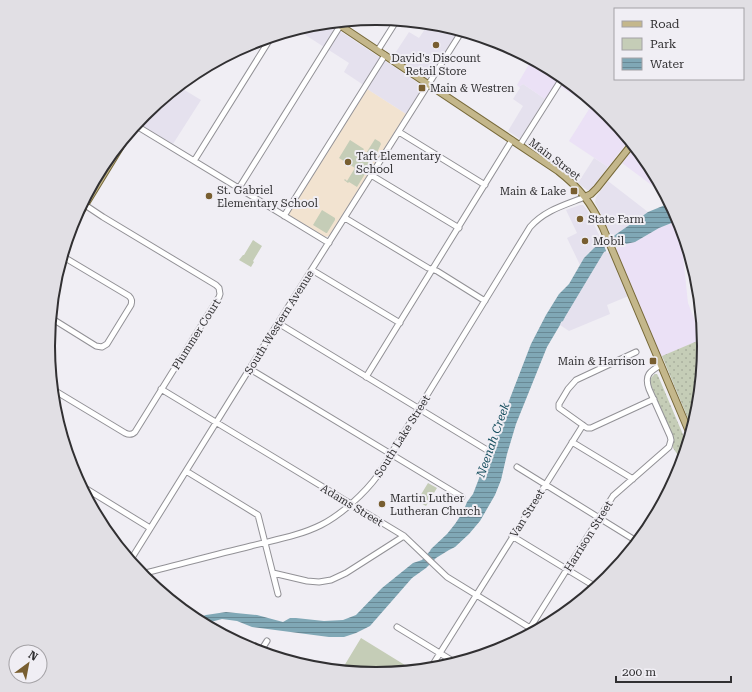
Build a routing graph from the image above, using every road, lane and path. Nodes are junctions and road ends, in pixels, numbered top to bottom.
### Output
1 (393, 26) edge
2 (343, 27) edge
3 (336, 28) edge
4 (459, 36) edge
5 (267, 44) edge
6 (378, 50) junction
7 (385, 55) junction
8 (559, 83) edge
9 (429, 84) junction
10 (140, 128) edge
11 (399, 132) junction
12 (512, 140) junction
13 (520, 146) junction
14 (629, 148) edge
15 (194, 161) junction
16 (371, 175) junction
17 (485, 185) junction
18 (239, 188) junction
19 (585, 197) junction
20 (87, 206) edge
21 (284, 216) junction
22 (344, 218) junction
23 (459, 228) junction
24 (329, 243) junction
25 (67, 259) edge
26 (312, 270) junction
27 (433, 270) junction
28 (485, 301) junction
29 (56, 321) edge
30 (278, 323) junction
31 (400, 323) junction
32 (636, 352) dead end
33 (661, 365) junction
34 (250, 369) junction
35 (366, 377) junction
36 (161, 389) junction
37 (59, 392) edge
38 (654, 399) junction
39 (419, 408) junction
40 (216, 422) junction
41 (583, 425) junction
42 (687, 426) edge
43 (572, 442) junction
44 (487, 450) dead end
45 (391, 454) junction
46 (517, 467) dead end
47 (186, 471) junction
48 (633, 479) junction
49 (545, 484) junction
50 (90, 491) edge
51 (462, 498) dead end
52 (351, 504) junction
53 (599, 518) junction
54 (150, 528) junction
55 (404, 536) junction
56 (512, 536) junction
57 (633, 539) edge
58 (266, 542) junction
59 (133, 556) edge
60 (567, 570) junction
61 (148, 572) edge
62 (273, 573) junction
63 (591, 584) edge
64 (278, 594) dead end
65 (476, 595) junction
66 (536, 624) edge
67 (397, 627) dead end
68 (530, 627) edge
69 (267, 641) dead end
70 (263, 647) edge
71 (440, 653) junction
72 (449, 659) edge
73 (435, 662) edge

1 - 6 street
2 - 6 main road, Main Street
3 - 18 street
4 - 9 street, South Western Avenue
5 - 15 street
6 - 7 main road, Main Street
7 - 9 main road, Main Street
7 - 21 street
8 - 13 street
9 - 11 street, South Western Avenue
9 - 12 main road, Main Street
10 - 15 street
11 - 16 street, South Western Avenue
11 - 17 street
12 - 13 main road, Main Street
12 - 17 street
13 - 19 main road, Main Street
14 - 19 main road
15 - 18 street
16 - 22 street, South Western Avenue
16 - 23 street
17 - 23 street
18 - 21 street
19 - 28 street, South Lake Street
19 - 33 main road, Main Street
20 - 36 street, Plummer Court
21 - 24 street
22 - 24 street, South Western Avenue
22 - 27 street
23 - 27 street
24 - 26 street, South Western Avenue
25 - 29 street
26 - 30 street, South Western Avenue
26 - 31 street
27 - 28 street
27 - 31 street
28 - 39 street, South Lake Street
30 - 34 street, South Western Avenue
30 - 35 street
31 - 35 street
32 - 41 street
33 - 38 street, Harrison Street
33 - 42 main road, Main Street
34 - 40 street, South Western Avenue
34 - 45 street
35 - 39 street
36 - 37 street, Plummer Court
36 - 40 street, Adams Street
38 - 41 street
38 - 48 street, Harrison Street
39 - 44 street
39 - 45 street, South Lake Street
40 - 47 street, South Western Avenue
40 - 52 street, Adams Street
41 - 43 street, Van Street
43 - 48 street
43 - 49 street, Van Street
45 - 51 street
45 - 52 street, South Lake Street
46 - 49 street
47 - 54 street, South Western Avenue
47 - 58 street
48 - 53 street, Harrison Street
49 - 53 street
49 - 56 street, Van Street
50 - 54 street
52 - 55 street, Adams Street
52 - 58 street, South Lake Street
53 - 57 street
53 - 60 street, Harrison Street
54 - 59 street, South Western Avenue
55 - 62 street
55 - 65 street, Adams Street
56 - 60 street
56 - 65 street, Van Street
58 - 61 street, South Lake Street
58 - 62 street
60 - 63 street
60 - 66 street, Harrison Street
62 - 64 street
65 - 68 street, Adams Street
65 - 71 street, Van Street
67 - 71 street
69 - 70 street
71 - 72 street
71 - 73 street, Van Street

